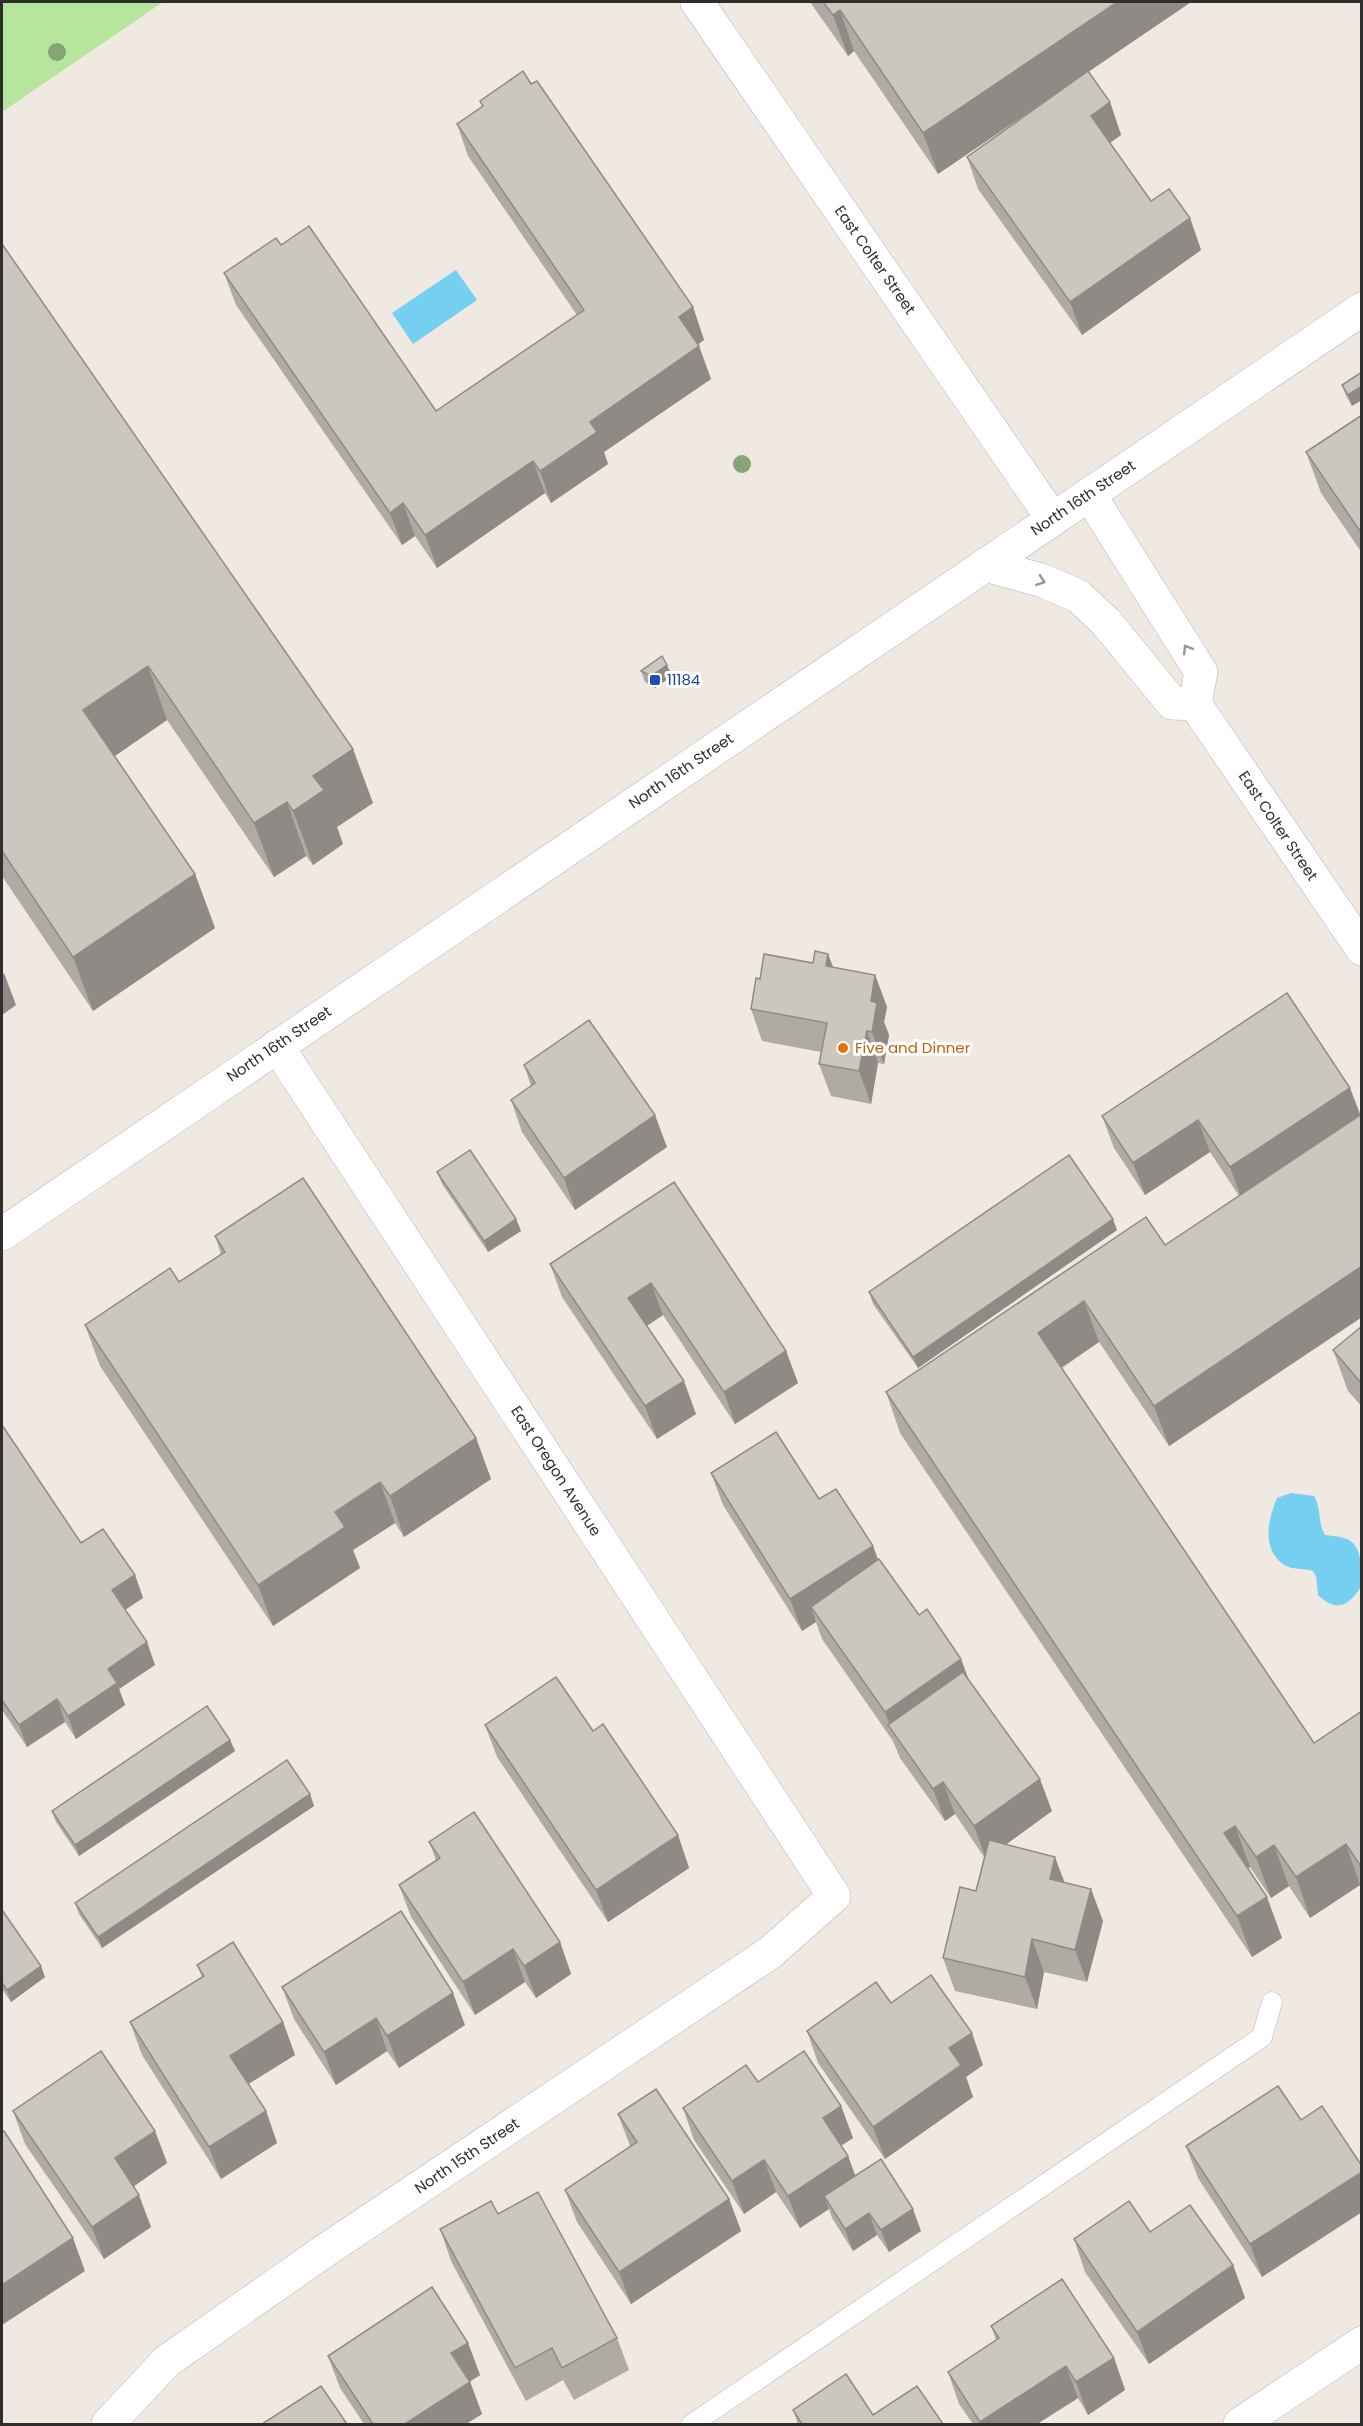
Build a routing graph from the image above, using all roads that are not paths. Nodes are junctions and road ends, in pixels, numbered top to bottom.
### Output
1 (697, 2) edge
2 (1362, 309) edge
3 (1089, 494) junction
4 (1052, 518) junction
5 (984, 565) junction
6 (1195, 704) junction
7 (1362, 949) edge
8 (278, 1046) junction
9 (2, 1234) edge
10 (834, 1896) joint
11 (1272, 2002) dead end
12 (1362, 2343) edge
13 (108, 2424) edge
14 (692, 2424) edge
15 (1240, 2424) edge

1 - 4 street, East Colter Street
2 - 3 street, North 16th Street
3 - 4 street, North 16th Street
6 -> 3 street
4 - 5 street, North 16th Street
5 -> 6 street
5 - 8 street, North 16th Street
6 - 7 street, East Colter Street
8 - 9 street, North 16th Street
8 - 10 street, East Oregon Avenue
10 - 13 street, North 15th Street
11 - 14 lane
12 - 15 street

